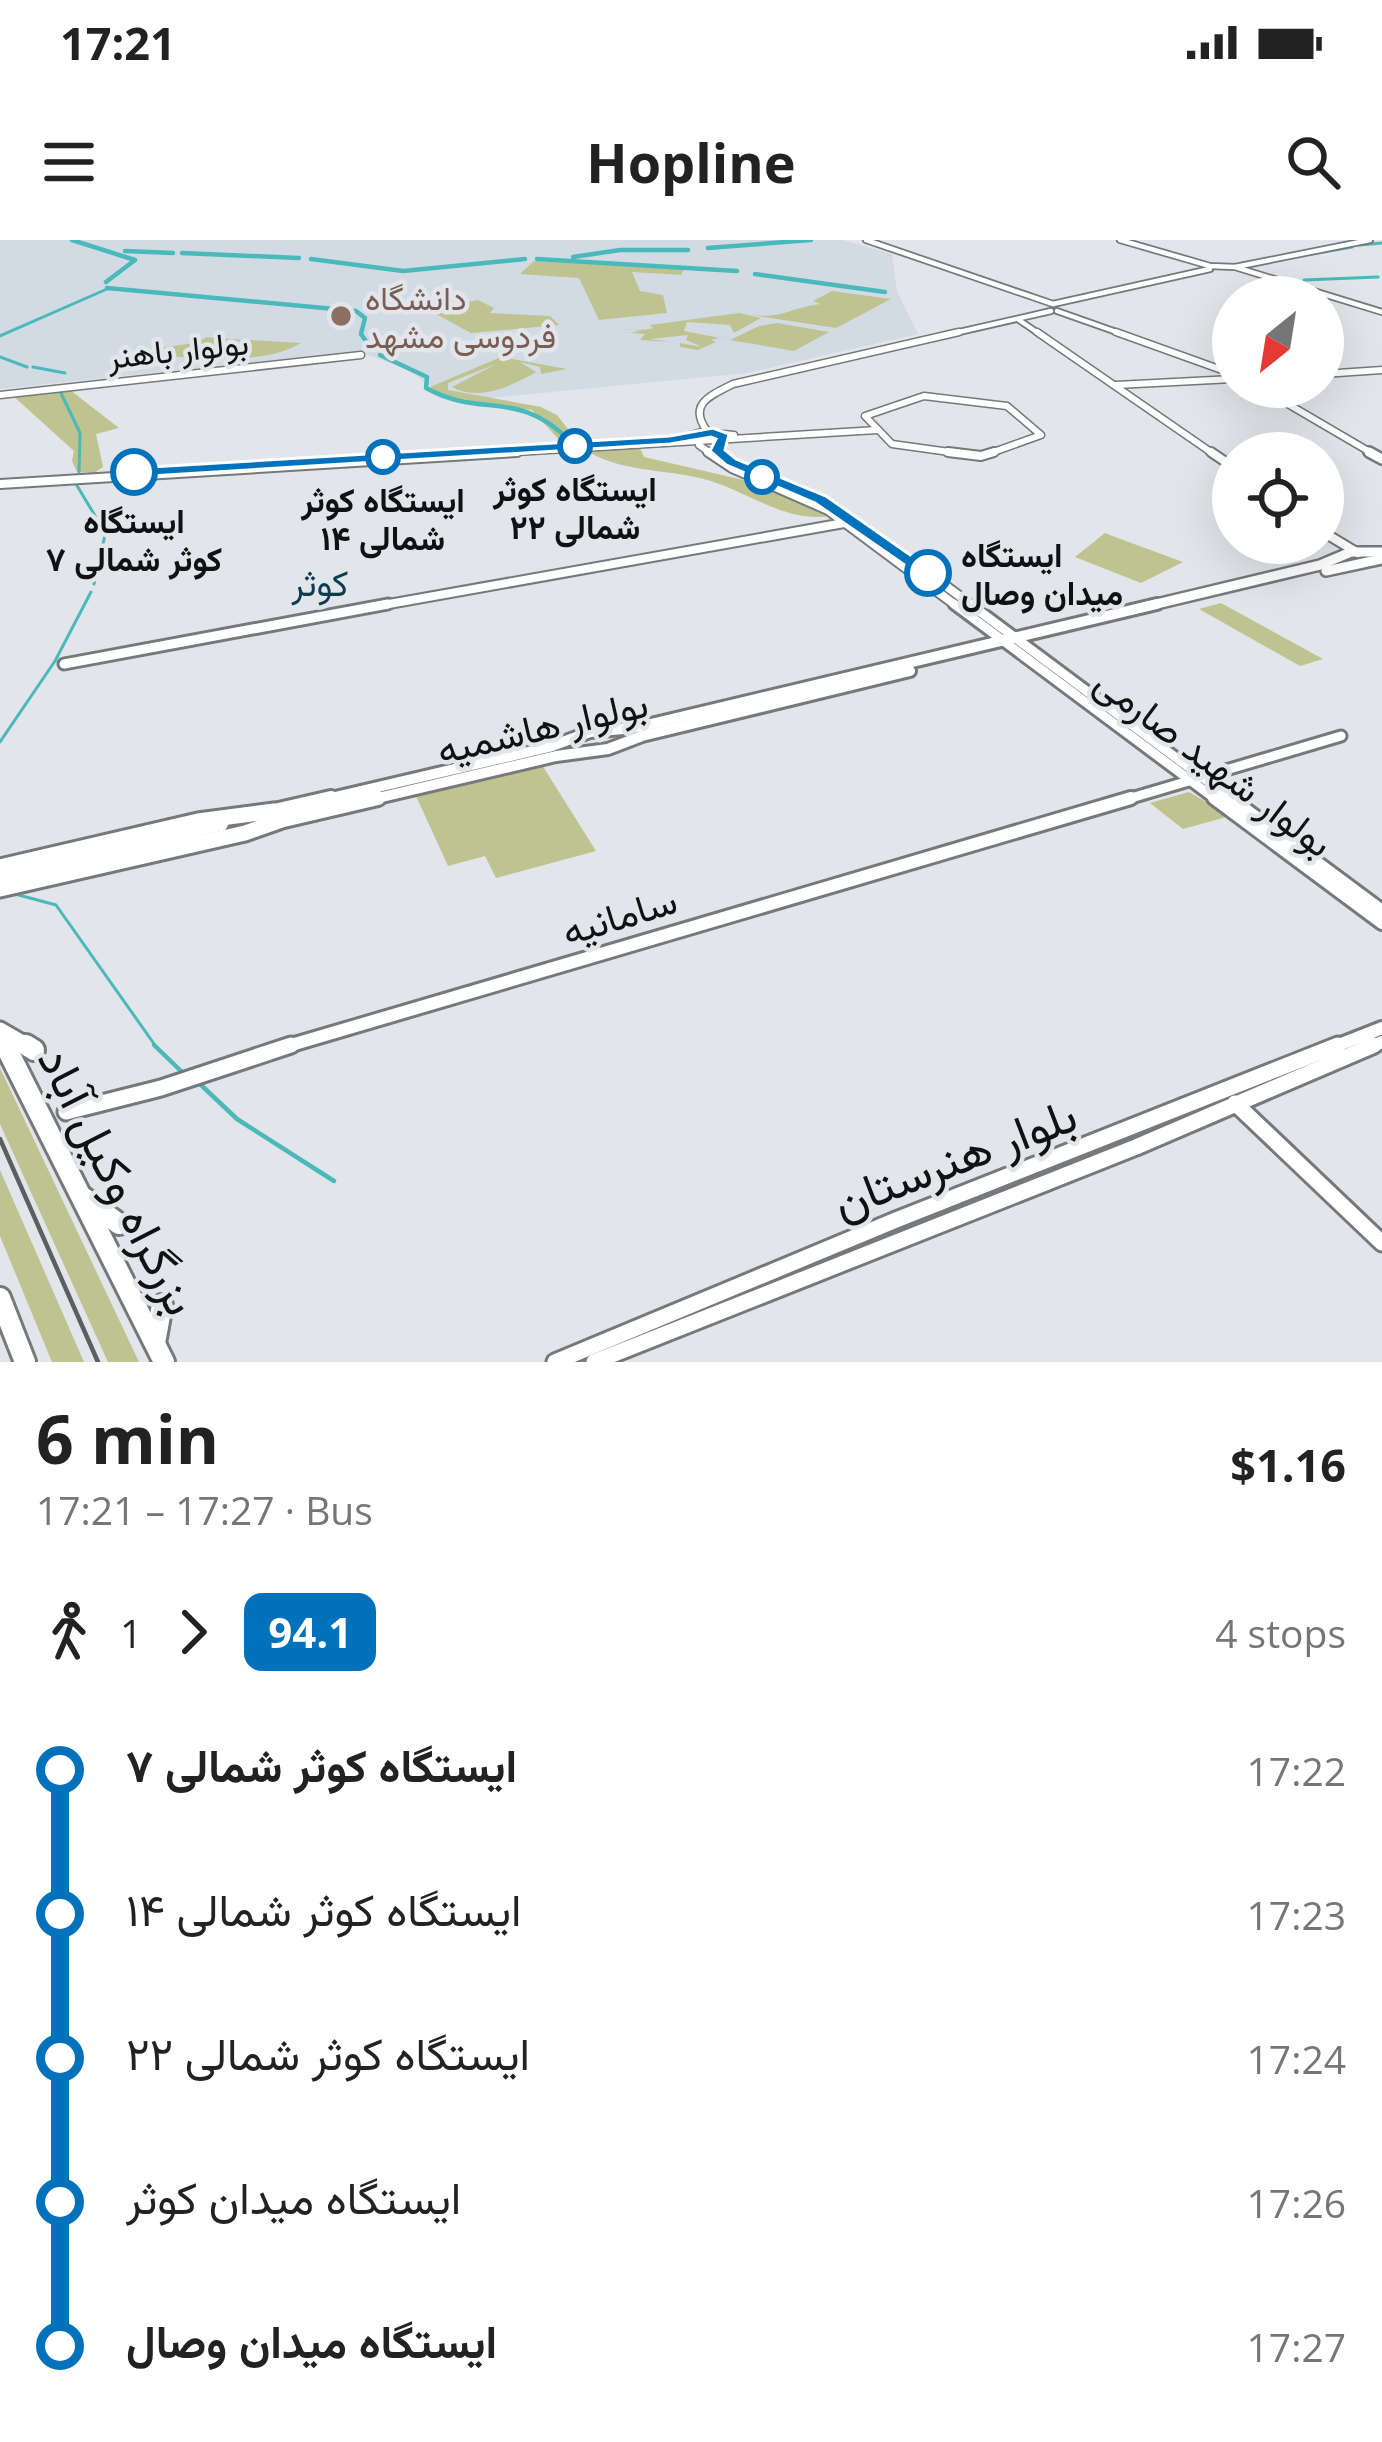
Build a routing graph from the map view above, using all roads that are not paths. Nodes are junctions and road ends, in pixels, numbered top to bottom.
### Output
1 (862, 240) edge
2 (1123, 240) edge
3 (1354, 240) edge
4 (1370, 240) edge
5 (1202, 261) junction
6 (1226, 268) junction
7 (1252, 276) edge
8 (1344, 302) edge
9 (1042, 306) junction
10 (1054, 308) junction
11 (1069, 308) junction
12 (1382, 312) edge
13 (1028, 319) junction
14 (359, 354) dead end
15 (1212, 366) edge
16 (1212, 367) edge
17 (781, 370) junction
18 (1382, 370) edge
19 (1344, 373) edge
20 (1212, 377) edge
21 (1116, 386) junction
22 (0, 393) edge
23 (1299, 408) edge
24 (876, 429) junction
25 (708, 432) junction
26 (693, 439) junction
27 (720, 440) junction
28 (1212, 452) edge
29 (1382, 456) edge
30 (0, 482) edge
31 (843, 520) junction
32 (1344, 544) edge
33 (1360, 553) junction
34 (1344, 556) edge
35 (1380, 558) edge
36 (909, 564) junction
37 (1326, 564) edge
38 (1338, 564) edge
39 (1349, 568) junction
40 (1195, 599) junction
41 (1014, 642) junction
42 (64, 664) dead end
43 (784, 696) junction
44 (580, 736) junction
45 (1341, 736) dead end
46 (592, 752) junction
47 (1199, 781) junction
48 (276, 816) junction
49 (0, 867) edge
50 (1, 884) edge
51 (1382, 910) edge
52 (1382, 923) edge
53 (1382, 1028) edge
54 (0, 1033) edge
55 (1382, 1042) edge
56 (34, 1050) dead end
57 (1235, 1103) junction
58 (66, 1112) dead end
59 (1123, 1132) junction
60 (1136, 1147) junction
61 (80, 1196) junction
62 (119, 1224) dead end
63 (1382, 1244) edge
64 (820, 1251) junction
65 (830, 1268) junction
66 (0, 1298) edge
67 (163, 1305) dead end
68 (159, 1352) edge
69 (25, 1362) edge
70 (556, 1362) edge
71 (594, 1362) edge

1 - 9 main road
1 - 10 main road
2 - 5 main road
2 - 6 main road
3 - 6 main road
4 - 6 main road
5 - 6 main road
5 - 6 main road
6 - 7 main road
6 - 10 main road
6 - 11 main road
6 - 12 main road
8 - 12 main road
9 - 10 main road
9 - 17 main road
10 - 11 main road
10 - 13 main road
10 - 15 main road
11 - 16 main road
13 - 17 main road
13 - 21 main road
14 - 22 main road, بولوار باهنر
17 - 25 main road
17 - 26 main road
18 - 19 main road
20 - 21 main road
21 - 28 main road
23 - 29 main road
24 - 24 main road
24 - 27 main road
25 - 26 main road
25 - 27 main road
26 - 27 main road
26 - 30 main road
26 - 31 main road, بولوار شهید صارمی
27 - 36 main road, بولوار شهید صارمی
31 - 36 main road, بولوار شهید صارمی
31 - 42 main road
32 - 33 main road
33 - 34 main road, بولوار هاشمیه
33 - 35 main road
35 - 39 main road, بولوار هاشمیه
36 - 41 main road, بولوار شهید صارمی
37 - 40 main road, بولوار هاشمیه
38 - 39 main road
39 - 40 main road, بولوار هاشمیه
40 - 41 main road, بولوار هاشمیه
41 - 43 main road, بولوار هاشمیه
41 - 47 main road, بولوار شهید صارمی
43 - 44 main road, بولوار هاشمیه
43 - 46 main road, بولوار هاشمیه
44 - 46 main road
44 - 48 main road, بولوار هاشمیه
45 - 47 main road, سامانیه
46 - 48 main road, بولوار هاشمیه
47 - 51 main road, بولوار شهید صارمی
47 - 52 main road, بولوار شهید صارمی
47 - 58 main road, سامانیه
48 - 49 highway
48 - 50 main road, بولوار هاشمیه
48 - 50 highway
53 - 59 main road, بلوار هنرستان
54 - 56 highway
54 - 61 highway, بزرگراه وکیل آباد
55 - 57 main road, بلوار هنرستان
57 - 60 main road, بلوار هنرستان
57 - 63 main road
59 - 60 main road
59 - 64 main road, بلوار هنرستان
60 - 65 main road, بلوار هنرستان
61 - 62 highway
61 - 68 highway, بزرگراه وکیل آباد
64 - 65 main road
64 - 70 main road, بلوار هنرستان
65 - 71 main road, بلوار هنرستان
66 - 69 highway
67 - 68 highway

